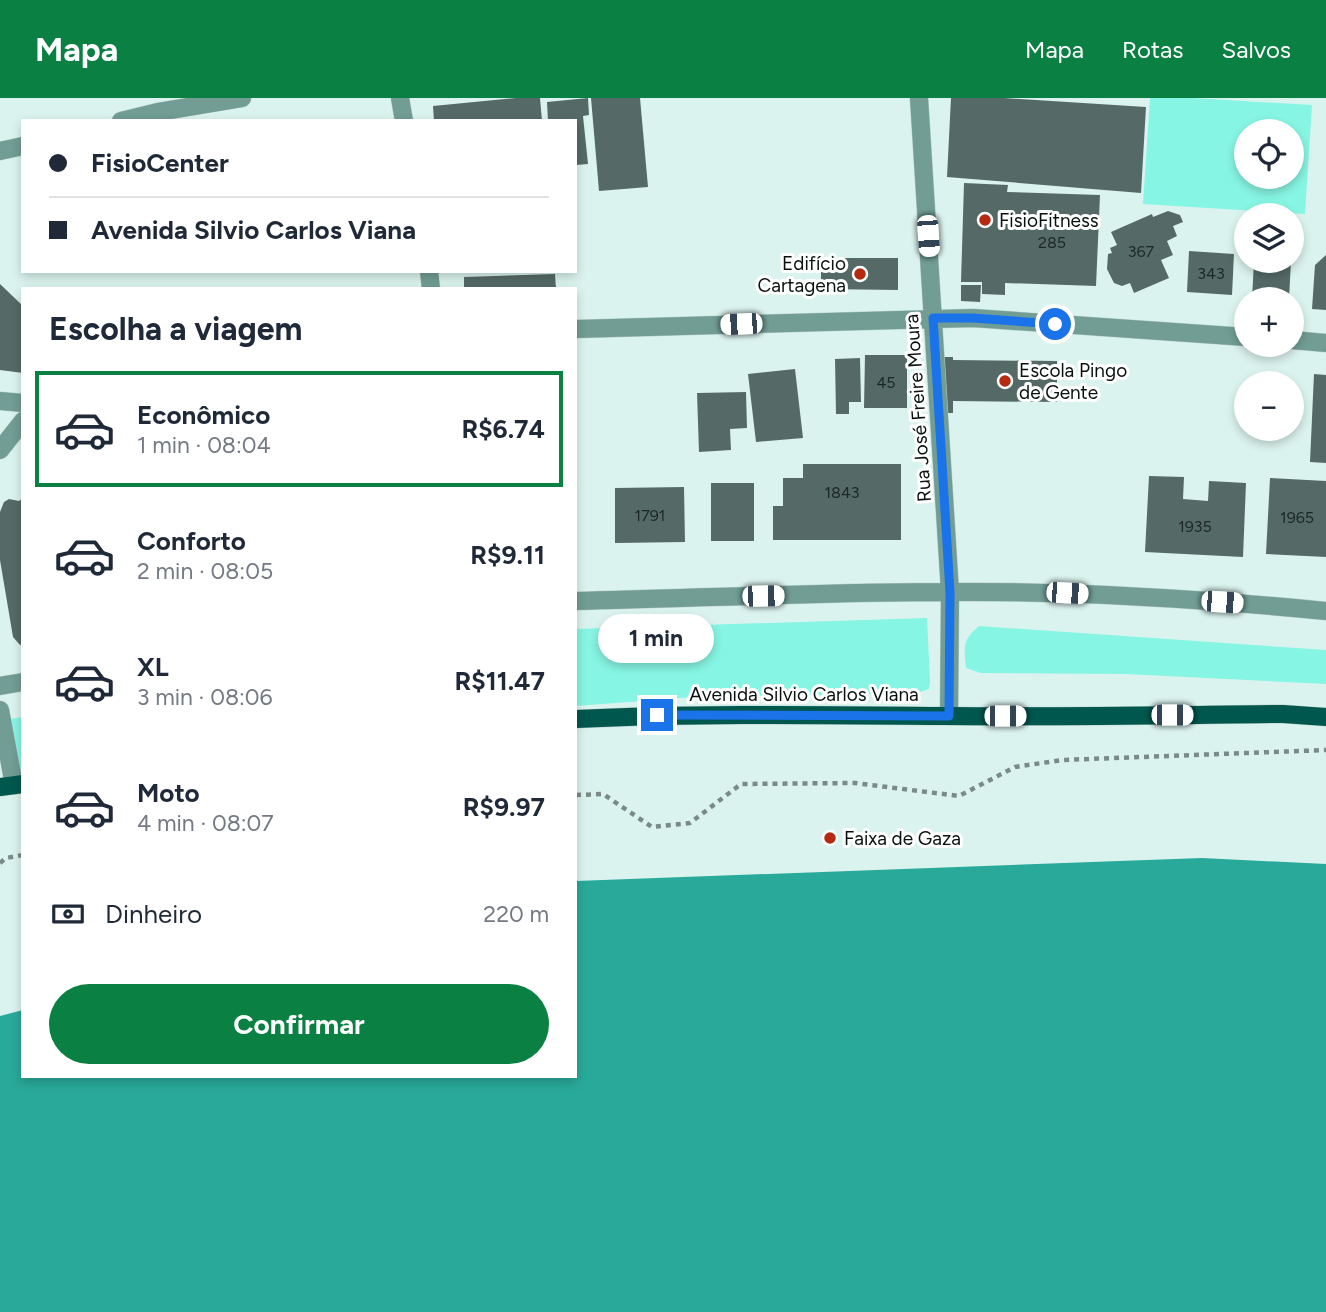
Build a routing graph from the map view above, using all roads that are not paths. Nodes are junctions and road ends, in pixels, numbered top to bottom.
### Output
1 (242, 98) edge
2 (400, 98) edge
3 (919, 98) edge
4 (128, 119) edge
5 (404, 119) edge
6 (21, 146) edge
7 (0, 151) edge
8 (933, 318) junction
9 (577, 329) edge
10 (1234, 336) edge
11 (1304, 341) edge
12 (1326, 343) edge
13 (0, 401) edge
14 (21, 404) edge
15 (21, 424) edge
16 (0, 450) edge
17 (950, 592) junction
18 (577, 601) edge
19 (1326, 611) edge
20 (21, 682) edge
21 (0, 686) edge
22 (0, 710) edge
23 (949, 716) junction
24 (1326, 717) edge
25 (577, 719) edge
26 (12, 785) edge

1 - 4 street
2 - 5 street
3 - 8 street, Rua José Freire Moura
6 - 7 street
8 - 9 street
8 - 10 street
8 - 17 street, Rua José Freire Moura
11 - 12 street
13 - 14 street
15 - 16 street
17 - 18 street
17 - 19 street
17 - 23 street, Rua José Freire Moura
20 - 21 street
22 - 26 street
23 - 24 main road, Avenida Silvio Carlos Viana
23 - 25 main road, Avenida Silvio Carlos Viana

